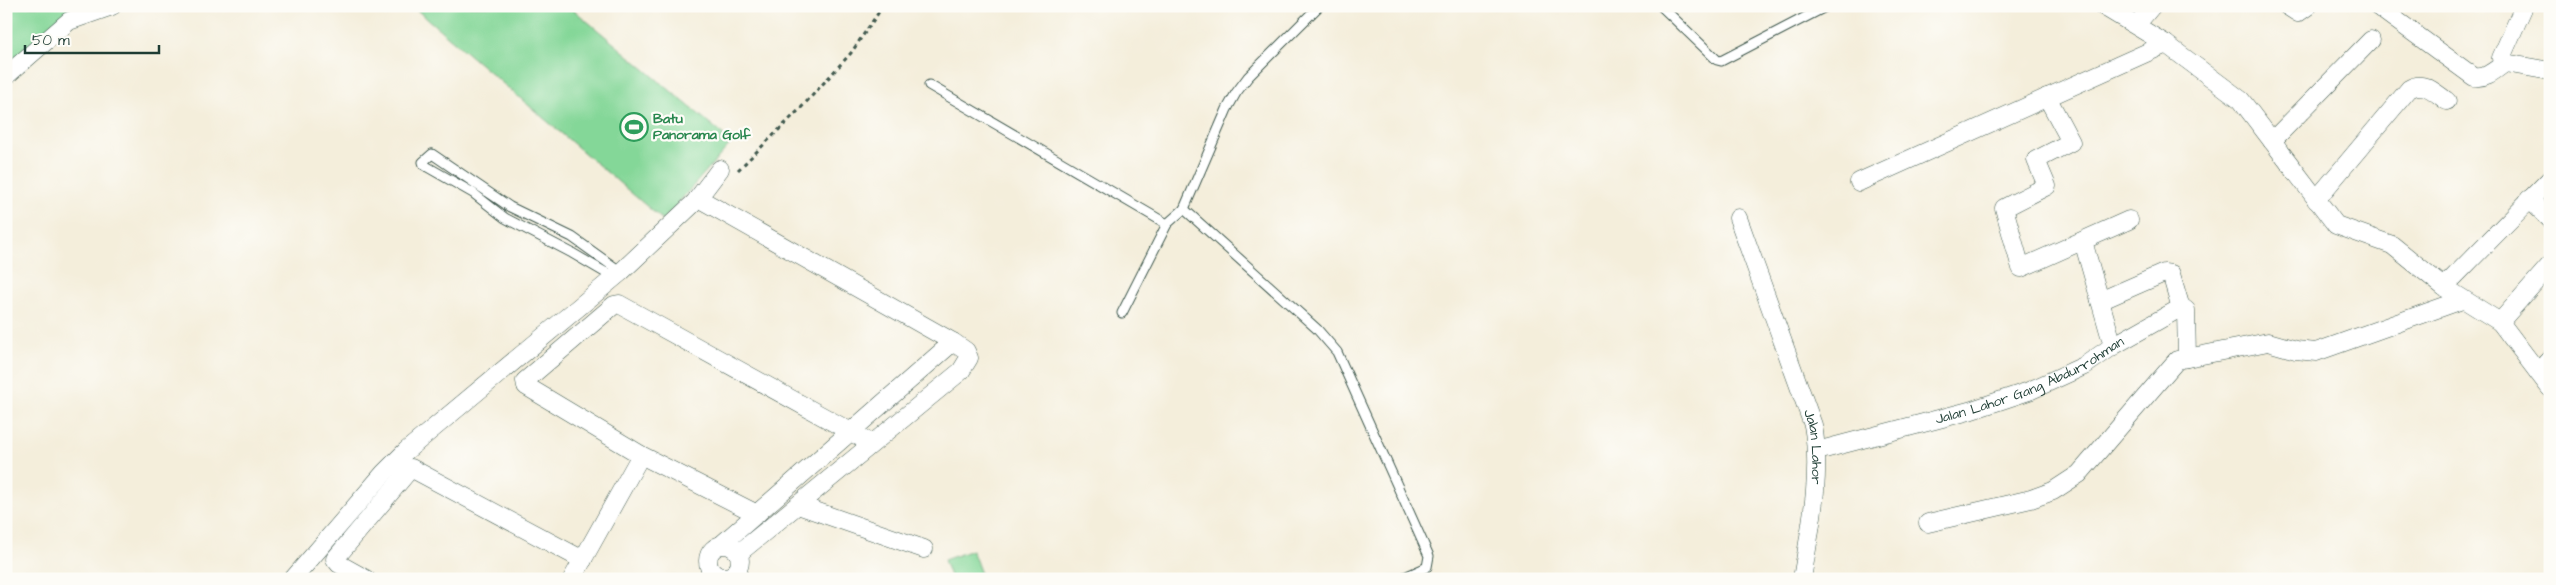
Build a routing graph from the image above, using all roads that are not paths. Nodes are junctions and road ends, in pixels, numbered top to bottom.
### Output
1 (112, 6) edge
2 (1319, 6) edge
3 (1661, 6) edge
4 (1827, 6) edge
5 (2103, 6) edge
6 (2152, 6) edge
7 (2287, 6) edge
8 (2308, 6) edge
9 (2377, 6) edge
10 (2524, 6) edge
11 (2137, 24) junction
12 (2372, 40) dead end
13 (2166, 44) junction
14 (2505, 63) junction
15 (2550, 71) edge
16 (6, 76) edge
17 (929, 85) dead end
18 (2047, 97) junction
19 (2447, 101) dead end
20 (2272, 141) junction
21 (727, 172) road end
22 (2550, 179) edge
23 (1858, 182) dead end
24 (698, 198) junction
25 (2529, 199) junction
26 (2316, 200) junction
27 (1184, 210) junction
28 (1738, 218) dead end
29 (2550, 219) edge
30 (2129, 220) dead end
31 (1167, 224) junction
32 (2083, 241) junction
33 (2550, 265) edge
34 (617, 275) junction
35 (2444, 287) junction
36 (2462, 300) junction
37 (2100, 301) junction
38 (2181, 308) junction
39 (1122, 313) dead end
40 (2500, 322) junction
41 (953, 342) junction
42 (2113, 346) junction
43 (2187, 358) junction
44 (2544, 366) edge
45 (2550, 388) edge
46 (851, 430) junction
47 (871, 443) junction
48 (1817, 450) junction
49 (641, 455) junction
50 (798, 505) junction
51 (757, 514) junction
52 (1928, 523) dead end
53 (721, 544) junction
54 (924, 549) dead end
55 (739, 553) junction
56 (583, 560) junction
57 (708, 574) edge
58 (737, 576) edge
59 (293, 579) edge
60 (366, 579) edge
61 (572, 579) edge
62 (1400, 579) edge
63 (1802, 579) edge

1 - 16 street
2 - 27 lane
3 - 4 lane
5 - 11 street
6 - 11 street
7 - 8 street
9 - 14 street
10 - 14 street
11 - 13 street
12 - 20 street
13 - 18 street
13 - 20 street
14 - 15 street
17 - 31 lane
18 - 23 street
18 - 32 street
19 - 26 street
20 - 26 street
21 - 24 street
22 - 25 street
24 - 34 street
24 - 41 street
25 - 29 street
25 - 35 street
26 - 35 street
27 - 31 lane
27 - 62 lane
28 - 48 street, Jalan Lahor
30 - 32 street
31 - 39 lane
32 - 37 street
33 - 40 street
34 - 34 lane
34 - 59 street
35 - 36 street
36 - 40 street
36 - 43 street
37 - 38 street
37 - 42 street
38 - 42 street, Jalan Lahor Gang Abdurrohman
38 - 43 street
40 - 44 street
41 - 46 street
41 - 47 street
42 - 48 street, Jalan Lahor Gang Abdurrohman
43 - 52 street
44 - 45 street
46 - 47 street
46 - 49 street
46 - 51 street
47 - 50 street
48 - 63 street, Jalan Lahor
49 - 51 street
49 - 56 street
50 - 54 street
50 - 55 street
51 - 53 street
53 - 55 street
53 - 57 street
55 - 58 street
56 - 60 street
56 - 61 street
57 - 58 street

